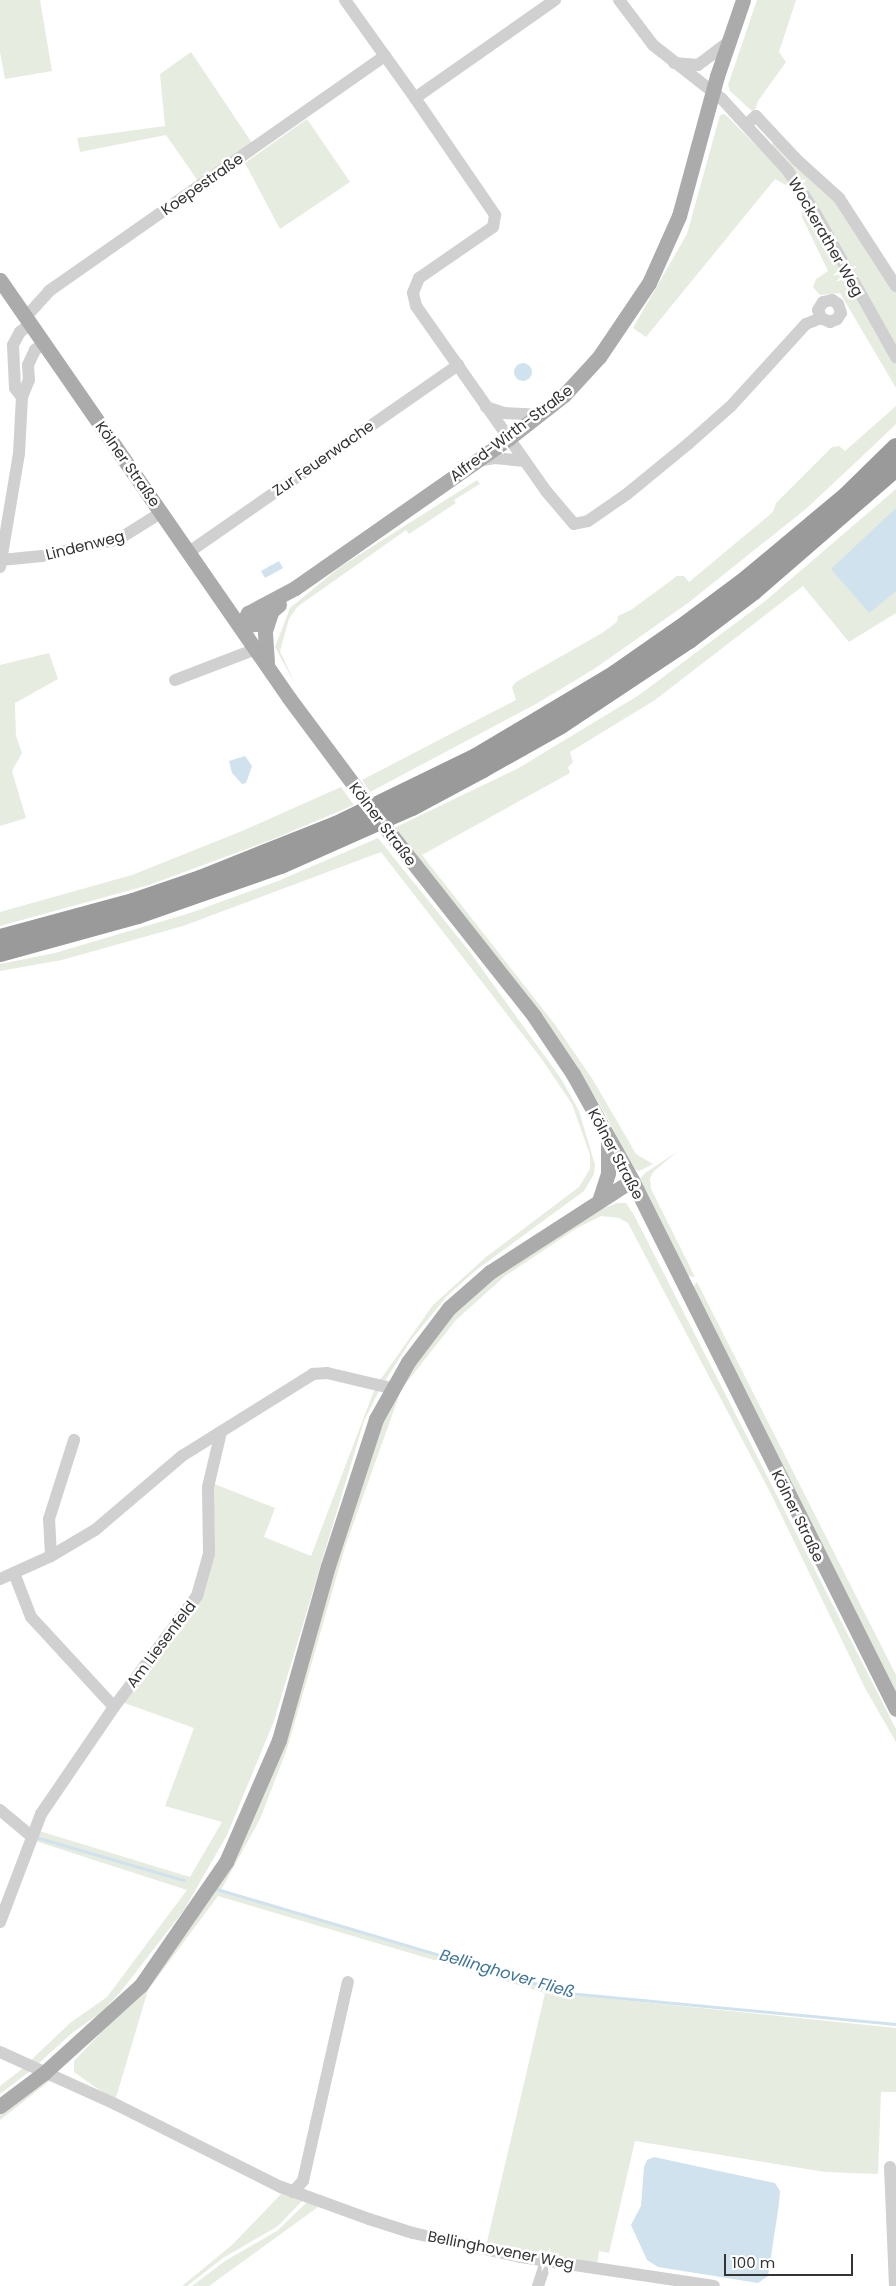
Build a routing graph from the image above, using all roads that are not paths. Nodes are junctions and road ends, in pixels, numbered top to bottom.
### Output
1 (345, 0) edge
2 (555, 0) edge
3 (620, 0) edge
4 (743, 0) edge
5 (727, 44) junction
6 (384, 56) junction
7 (673, 63) junction
8 (714, 92) junction
9 (415, 98) junction
10 (747, 124) junction
11 (0, 280) edge
12 (896, 286) edge
13 (821, 318) dead end
14 (27, 321) junction
15 (44, 343) junction
16 (896, 357) edge
17 (458, 365) junction
18 (22, 397) junction
19 (486, 407) junction
20 (539, 414) junction
21 (509, 438) junction
22 (896, 447) edge
23 (525, 461) junction
24 (475, 462) junction
25 (896, 468) edge
26 (162, 512) junction
27 (189, 552) junction
28 (1, 563) edge
29 (295, 588) junction
30 (271, 613) junction
31 (241, 626) junction
32 (256, 649) junction
33 (268, 666) junction
34 (175, 680) dead end
35 (0, 938) edge
36 (0, 952) edge
37 (608, 1136) junction
38 (632, 1180) junction
39 (600, 1198) junction
40 (391, 1388) junction
41 (221, 1432) junction
42 (74, 1440) dead end
43 (51, 1556) junction
44 (14, 1573) junction
45 (0, 1579) edge
46 (114, 1707) junction
47 (896, 1709) edge
48 (0, 1810) edge
49 (31, 1836) junction
50 (0, 1922) edge
51 (348, 1982) dead end
52 (0, 2052) edge
53 (44, 2073) junction
54 (0, 2106) edge
55 (890, 2167) dead end
56 (293, 2192) junction
57 (546, 2261) junction
58 (538, 2286) edge
59 (714, 2286) edge
60 (895, 2286) edge

1 - 6 street
2 - 9 street
3 - 7 street, Wockerather Weg
4 - 5 main road, Alfred-Wirth-Straße
5 - 7 street
5 - 8 main road, Alfred-Wirth-Straße
6 - 9 street
6 - 14 street, Koepestraße
7 - 8 street, Wockerather Weg
8 - 10 street, Wockerather Weg
8 - 20 main road, Alfred-Wirth-Straße
9 - 17 street
10 - 12 street, Wockerather Weg
10 - 16 street, Wockerather Weg
11 - 14 main road, Kölner Straße
13 - 23 street
14 - 15 main road, Kölner Straße
14 - 18 street, Koepestraße
15 - 18 street
15 - 26 main road, Kölner Straße
17 - 19 street
17 - 27 street, Zur Feuerwache
18 - 28 street
19 - 20 street
19 - 21 street
20 - 21 main road, Alfred-Wirth-Straße
21 - 23 street
21 - 24 main road, Alfred-Wirth-Straße
22 - 35 highway
23 - 24 street
24 - 29 main road, Alfred-Wirth-Straße
25 - 36 highway
26 - 27 main road, Kölner Straße
26 - 28 street, Lindenweg
27 - 31 main road, Kölner Straße
29 - 30 main road, Alfred-Wirth-Straße
29 - 31 main road, Alfred-Wirth-Straße
30 - 31 main road, Alfred-Wirth-Straße
30 - 33 main road
31 - 32 main road, Kölner Straße
32 - 33 main road, Kölner Straße
32 - 34 street
33 - 37 main road, Kölner Straße
37 - 38 main road, Kölner Straße
37 - 39 main road
38 - 39 main road
38 - 47 main road, Kölner Straße
39 - 40 main road
40 - 41 street
40 - 53 main road
41 - 43 street
41 - 46 street, Am Liesenfeld
42 - 43 street
43 - 44 street
44 - 45 street
44 - 46 street
46 - 49 street, Am Liesenfeld
48 - 49 street
49 - 50 street, Am Liesenfeld
51 - 56 street
52 - 53 street, Bellinghovener Weg
53 - 54 main road
53 - 56 street, Bellinghovener Weg
55 - 60 street
56 - 57 street, Bellinghovener Weg
57 - 58 street
57 - 59 street, Bellinghovener Weg

